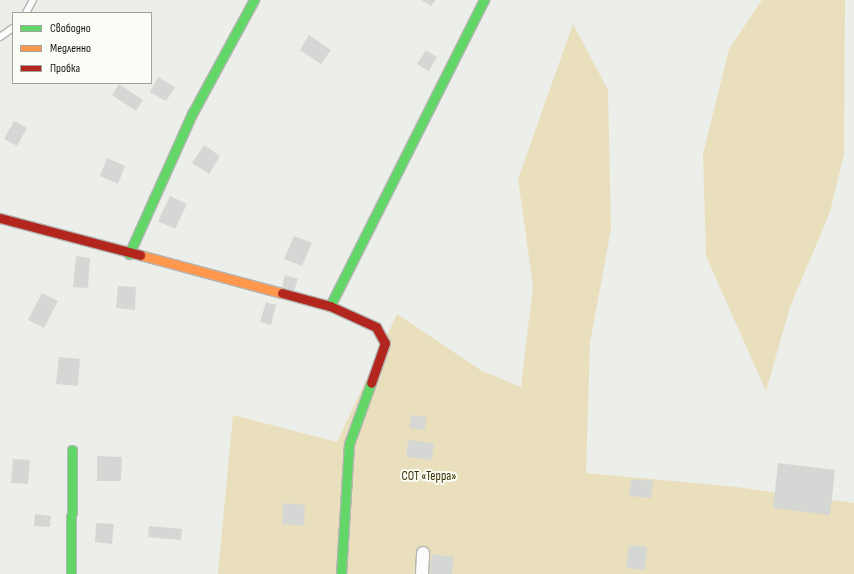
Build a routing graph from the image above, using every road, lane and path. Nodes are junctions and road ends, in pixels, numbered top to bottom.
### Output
1 (33, 0) edge
2 (254, 0) edge
3 (484, 0) edge
4 (27, 12) edge
5 (12, 29) edge
6 (0, 37) edge
7 (0, 218) edge
8 (129, 254) junction
9 (330, 306) junction
10 (72, 450) dead end
11 (423, 553) dead end
12 (71, 574) edge
13 (341, 574) edge
14 (422, 574) edge

1 - 4 lane
2 - 8 street
3 - 9 street
5 - 6 lane
7 - 8 street
8 - 9 street
9 - 13 street
10 - 12 street
11 - 14 street

